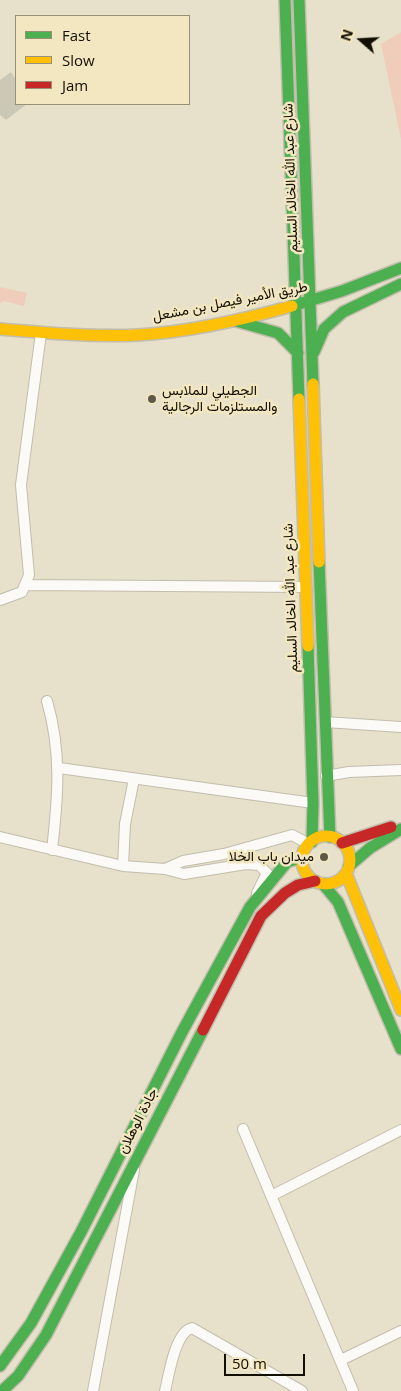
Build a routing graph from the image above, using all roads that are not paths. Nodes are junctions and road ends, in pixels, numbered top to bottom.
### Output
1 (285, 0) edge
2 (299, 0) edge
3 (294, 238) junction
4 (309, 241) junction
5 (401, 268) edge
6 (401, 284) edge
7 (311, 302) junction
8 (296, 306) junction
9 (230, 320) junction
10 (0, 329) edge
11 (41, 333) junction
12 (298, 353) junction
13 (312, 355) junction
14 (27, 585) junction
15 (305, 586) junction
16 (0, 600) edge
17 (47, 701) dead end
18 (325, 722) junction
19 (401, 727) edge
20 (59, 768) junction
21 (401, 770) edge
22 (326, 776) junction
23 (134, 779) junction
24 (313, 803) junction
25 (401, 822) edge
26 (401, 829) edge
27 (0, 837) edge
28 (330, 837) junction
29 (310, 843) junction
30 (342, 843) junction
31 (52, 850) junction
32 (303, 857) junction
33 (123, 866) junction
34 (165, 868) junction
35 (348, 870) junction
36 (319, 883) junction
37 (250, 907) junction
38 (401, 1010) edge
39 (401, 1049) edge
40 (243, 1129) dead end
41 (401, 1130) edge
42 (137, 1156) junction
43 (271, 1196) junction
44 (401, 1332) edge
45 (340, 1360) junction
46 (0, 1366) edge
47 (2, 1391) edge
48 (93, 1391) edge
49 (165, 1391) edge
50 (302, 1391) edge
51 (353, 1391) edge

1 - 3 main road, شارع عبد الله الخالد السليم
2 - 4 main road, شارع عبد الله الخالد السليم
3 - 4 main road
3 - 8 main road, شارع عبد الله الخالد السليم
4 - 7 main road, شارع عبد الله الخالد السليم
5 - 7 main road, طريق الأمير فيصل بن مشعل
6 - 13 main road, شارع عبد الله الخالد السليم
7 - 8 main road, طريق الأمير فيصل بن مشعل
7 - 13 main road, شارع عبد الله الخالد السليم
8 - 9 main road, طريق الأمير فيصل بن مشعل
8 - 12 main road, شارع عبد الله الخالد السليم
9 - 11 main road, طريق الأمير فيصل بن مشعل
9 - 12 main road
10 - 11 main road, طريق الأمير فيصل بن مشعل
11 - 14 street
12 - 15 main road, شارع عبد الله الخالد السليم
13 - 18 main road, شارع عبد الله الخالد السليم
14 - 15 street
14 - 16 street
15 - 24 main road, شارع عبد الله الخالد السليم
17 - 20 street
18 - 19 street
18 - 22 main road, شارع عبد الله الخالد السليم
20 - 23 street
20 - 31 street
21 - 22 street
22 - 28 main road, شارع عبد الله الخالد السليم
23 - 24 street
23 - 33 street
24 - 29 main road, شارع عبد الله الخالد السليم
25 - 30 main road
26 - 35 main road
27 - 31 street
28 - 29 main road
28 - 30 main road
29 - 32 main road
29 - 34 street
30 - 35 main road
31 - 33 street
32 - 36 main road
32 - 37 main road, جادة الوهلان
33 - 34 street
34 - 37 street
35 - 36 main road
35 - 38 main road
36 - 39 main road
36 - 42 main road, جادة الوهلان
37 - 46 main road, جادة الوهلان
40 - 43 street
41 - 43 street
42 - 47 main road, جادة الوهلان
42 - 48 street
43 - 45 street
44 - 45 street
45 - 51 street
49 - 50 street

